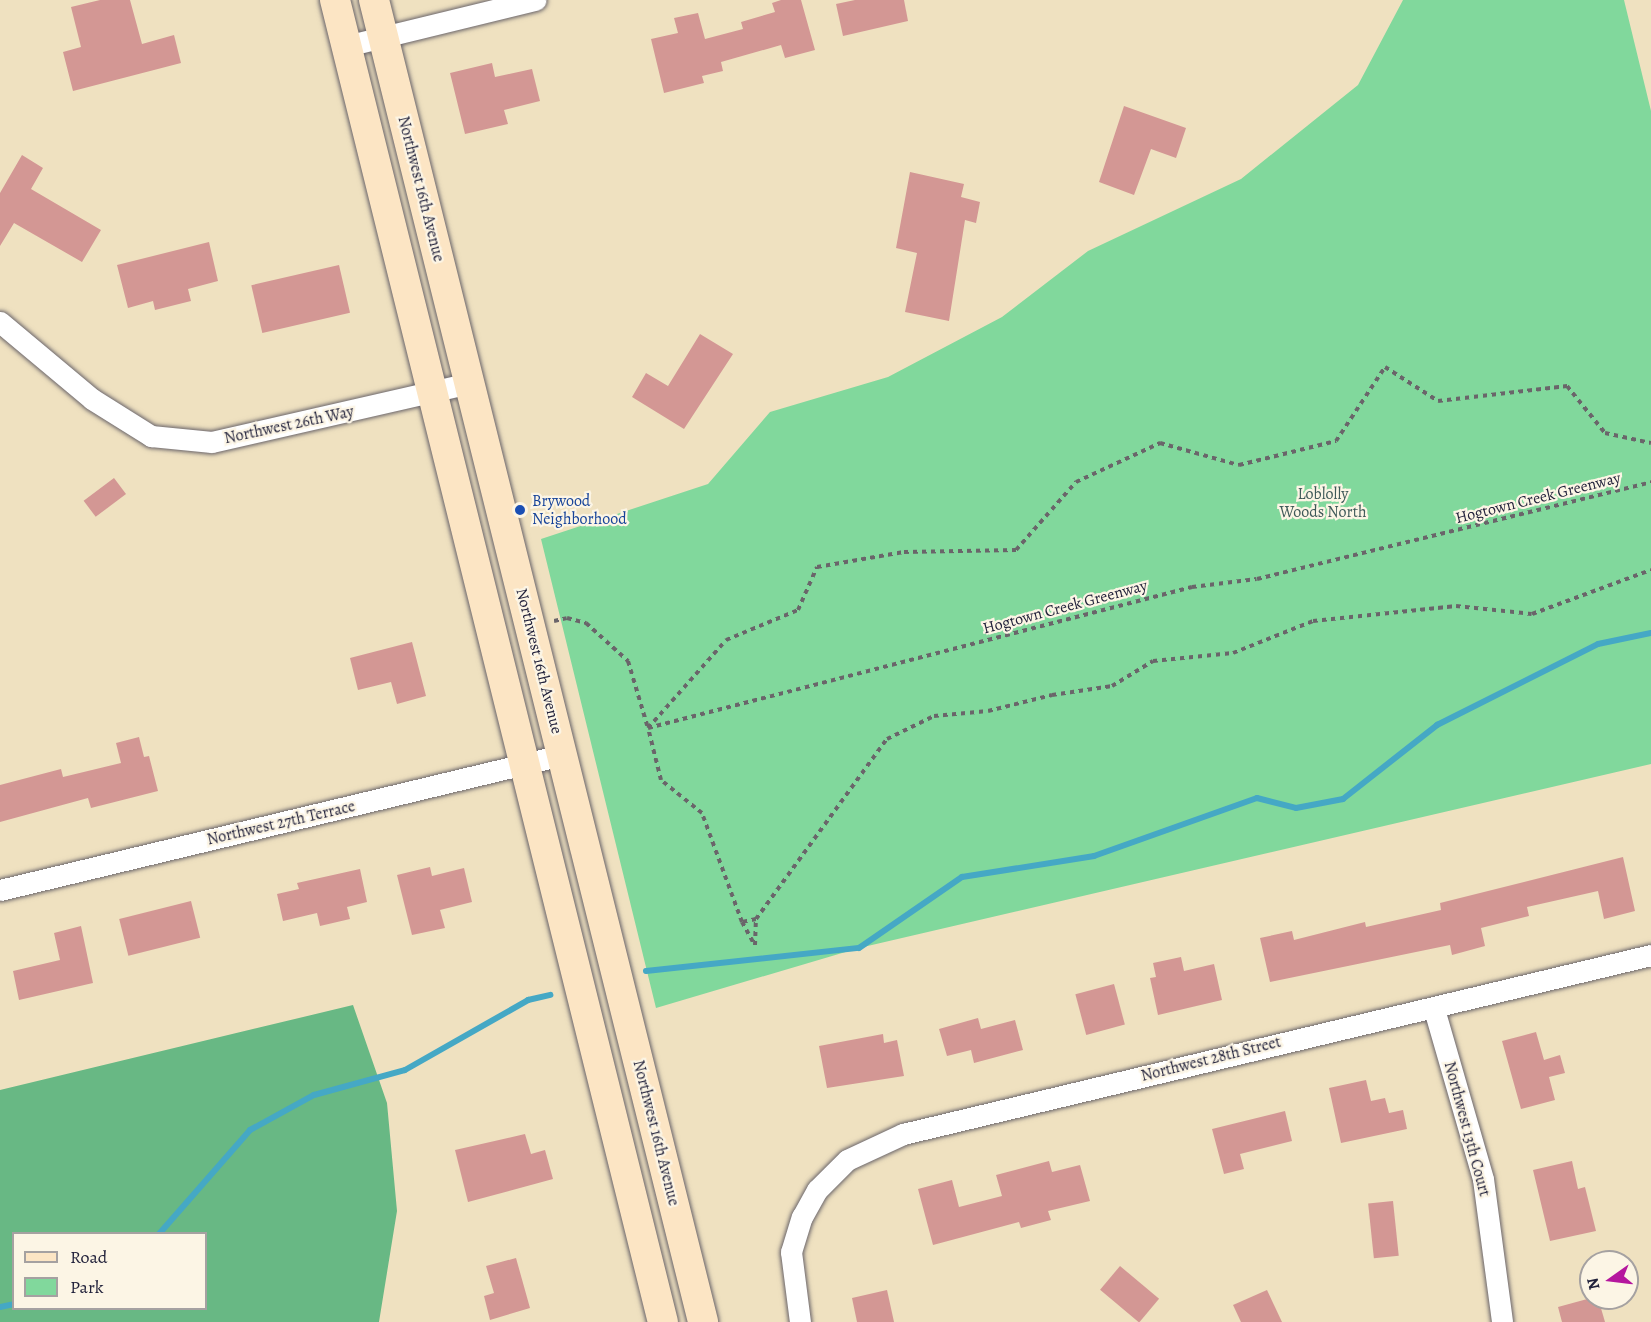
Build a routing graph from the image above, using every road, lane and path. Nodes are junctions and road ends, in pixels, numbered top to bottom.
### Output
1 (335, 0) edge
2 (374, 0) edge
3 (535, 0) edge
4 (384, 37) junction
5 (346, 46) junction
6 (0, 322) edge
7 (469, 383) junction
8 (433, 392) junction
9 (1651, 443) edge
10 (1651, 482) edge
11 (1651, 570) edge
12 (549, 623) dead end
13 (648, 728) junction
14 (562, 755) junction
15 (526, 765) junction
16 (0, 890) edge
17 (756, 919) junction
18 (742, 922) junction
19 (1651, 955) edge
20 (1434, 1010) junction
21 (658, 1143) junction
22 (622, 1152) junction
23 (663, 1322) edge
24 (703, 1322) edge
25 (800, 1322) edge
26 (1502, 1322) edge

1 - 5 main road
2 - 4 main road, Northwest 16th Avenue
3 - 4 street
4 - 5 street
4 - 7 main road, Northwest 16th Avenue
5 - 8 main road
6 - 8 street, Northwest 26th Way
7 - 8 street, Northwest 26th Way
7 - 14 main road, Northwest 16th Avenue
8 - 15 main road
9 - 13 path
10 - 13 path, Hogtown Creek Greenway
11 - 17 path
12 - 13 path
13 - 18 path
14 - 15 street, Northwest 27th Terrace
14 - 21 main road, Northwest 16th Avenue
15 - 16 street, Northwest 27th Terrace
15 - 22 main road
17 - 18 path
17 - 18 path
19 - 20 street, Northwest 28th Street
20 - 25 street, Northwest 28th Street
20 - 26 street, Northwest 13th Court
21 - 22 main road
21 - 24 main road, Northwest 16th Avenue
22 - 23 main road

